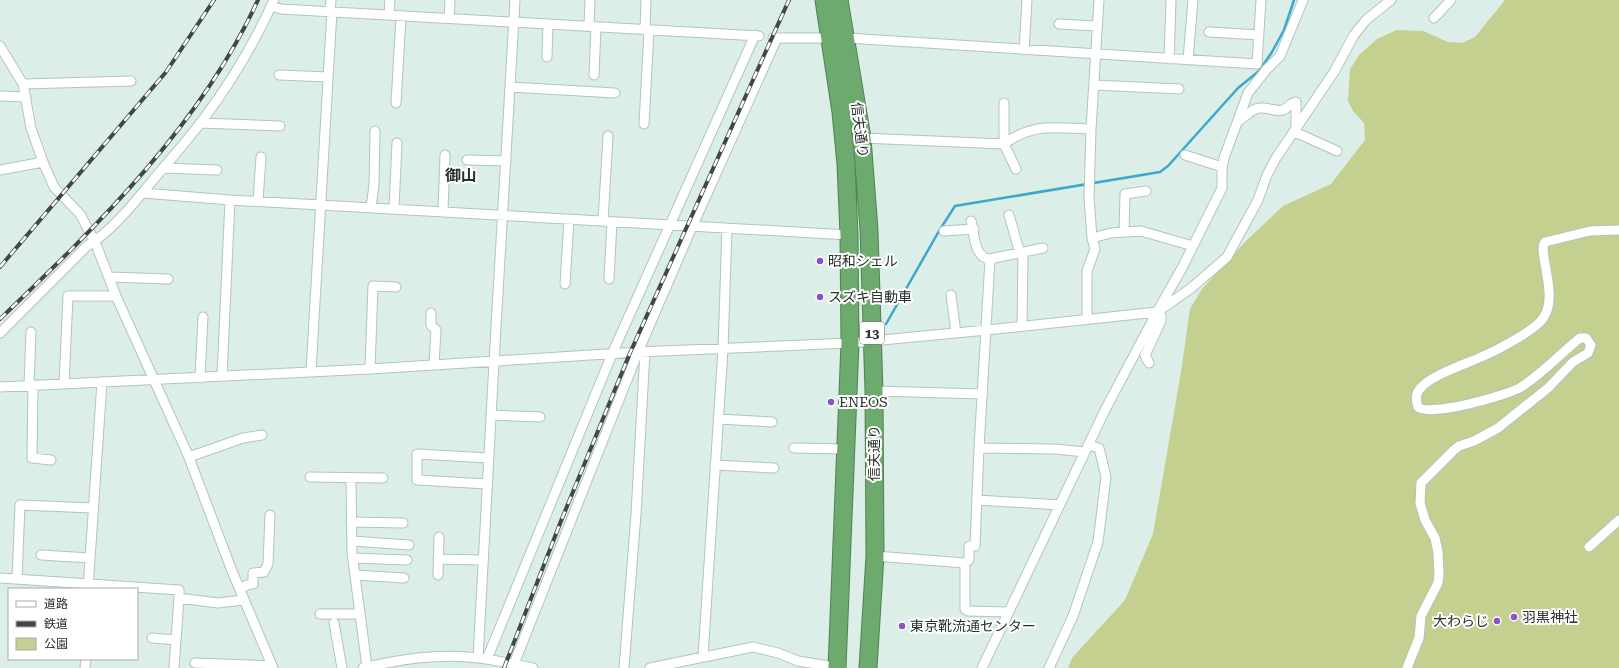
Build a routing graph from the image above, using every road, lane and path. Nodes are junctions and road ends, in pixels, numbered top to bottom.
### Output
1 (331, 0) edge
2 (390, 0) edge
3 (450, 0) edge
4 (515, 0) edge
5 (590, 0) edge
6 (646, 0) edge
7 (824, 0) edge
8 (839, 0) edge
9 (1027, 0) edge
10 (1099, 0) edge
11 (1171, 0) edge
12 (1193, 0) edge
13 (1261, 0) edge
14 (1303, 0) edge
15 (1392, 0) edge
16 (1451, 0) edge
17 (272, 3) edge
18 (331, 11) junction
19 (389, 15) junction
20 (401, 16) junction
21 (449, 18) junction
22 (1434, 18) dead end
23 (514, 22) junction
24 (548, 24) junction
25 (1059, 24) dead end
26 (1097, 26) junction
27 (592, 27) junction
28 (647, 30) junction
29 (1209, 32) dead end
30 (1259, 35) junction
31 (839, 38) junction
32 (0, 46) edge
33 (1024, 50) junction
34 (1095, 55) junction
35 (547, 57) dead end
36 (1169, 59) junction
37 (1188, 60) junction
38 (1257, 64) junction
39 (1267, 69) junction
40 (594, 74) dead end
41 (279, 75) dead end
42 (328, 77) junction
43 (131, 81) dead end
44 (23, 84) junction
45 (1094, 85) junction
46 (510, 87) junction
47 (1179, 89) dead end
48 (616, 93) dead end
49 (0, 96) edge
50 (26, 97) junction
51 (396, 102) dead end
52 (1004, 103) dead end
53 (1238, 121) junction
54 (200, 123) junction
55 (644, 124) dead end
56 (280, 126) dead end
57 (1091, 129) junction
58 (1295, 130) junction
59 (375, 131) dead end
60 (608, 136) dead end
61 (862, 138) junction
62 (397, 143) dead end
63 (1004, 144) junction
64 (1337, 151) dead end
65 (446, 155) dead end
66 (1185, 155) dead end
67 (261, 157) dead end
68 (467, 160) dead end
69 (506, 161) junction
70 (43, 162) junction
71 (1222, 167) junction
72 (163, 168) junction
73 (1016, 168) dead end
74 (0, 170) edge
75 (217, 170) dead end
76 (1146, 191) dead end
77 (143, 193) junction
78 (230, 200) junction
79 (258, 201) junction
80 (320, 204) junction
81 (372, 207) junction
82 (394, 208) junction
83 (443, 211) junction
84 (503, 215) junction
85 (1009, 215) dead end
86 (569, 219) junction
87 (607, 222) junction
88 (669, 226) junction
89 (692, 227) junction
90 (727, 229) junction
91 (1619, 230) edge
92 (944, 231) dead end
93 (1124, 232) junction
94 (849, 235) junction
95 (1092, 238) junction
96 (95, 242) junction
97 (1193, 246) junction
98 (1043, 248) dead end
99 (1021, 252) junction
100 (990, 260) junction
101 (110, 277) junction
102 (168, 279) dead end
103 (609, 279) dead end
104 (565, 284) dead end
105 (396, 287) dead end
106 (951, 295) dead end
107 (116, 296) junction
108 (1157, 312) junction
109 (431, 313) dead end
110 (203, 317) dead end
111 (1087, 319) junction
112 (1022, 326) junction
113 (987, 330) junction
114 (31, 332) dead end
115 (0, 333) edge
116 (956, 333) junction
117 (873, 340) junction
118 (850, 343) junction
119 (723, 349) junction
120 (641, 352) junction
121 (612, 354) junction
122 (494, 362) junction
123 (1149, 363) dead end
124 (434, 365) junction
125 (370, 368) junction
126 (311, 371) junction
127 (222, 376) junction
128 (200, 378) junction
129 (154, 380) junction
130 (102, 382) junction
131 (64, 384) junction
132 (31, 385) junction
133 (0, 387) edge
134 (874, 391) junction
135 (983, 394) junction
136 (491, 415) junction
137 (540, 417) dead end
138 (718, 419) junction
139 (772, 422) dead end
140 (262, 435) dead end
141 (794, 448) dead end
142 (979, 448) junction
143 (845, 449) junction
144 (1086, 449) junction
145 (189, 457) junction
146 (489, 458) junction
147 (51, 460) dead end
148 (715, 465) junction
149 (774, 468) dead end
150 (310, 477) dead end
151 (351, 478) junction
152 (383, 478) dead end
153 (487, 484) junction
154 (977, 500) junction
155 (1060, 505) junction
156 (93, 508) junction
157 (270, 515) dead end
158 (1619, 520) edge
159 (351, 522) junction
160 (403, 523) dead end
161 (439, 537) dead end
162 (352, 541) junction
163 (409, 545) dead end
164 (1589, 547) dead end
165 (41, 555) dead end
166 (875, 556) junction
167 (90, 558) junction
168 (353, 558) junction
169 (438, 559) junction
170 (407, 560) dead end
171 (483, 560) junction
172 (965, 563) junction
173 (354, 575) junction
174 (438, 575) dead end
175 (0, 578) edge
176 (404, 578) dead end
177 (17, 579) junction
178 (36, 584) edge
179 (88, 586) edge
180 (134, 588) edge
181 (138, 588) edge
182 (240, 589) junction
183 (178, 598) junction
184 (244, 600) junction
185 (1009, 612) junction
186 (320, 614) dead end
187 (360, 614) junction
188 (334, 623) dead end
189 (152, 638) dead end
190 (176, 640) junction
191 (703, 656) junction
192 (483, 658) junction
193 (196, 663) dead end
194 (395, 664) edge
195 (514, 664) junction
196 (676, 665) edge
197 (798, 665) edge
198 (272, 667) edge
199 (174, 668) edge
200 (342, 668) edge
201 (365, 668) edge
202 (533, 668) edge
203 (624, 668) edge
204 (650, 668) edge
205 (838, 668) edge
206 (868, 668) edge
207 (982, 668) edge
208 (1049, 668) edge
209 (1407, 668) edge

1 - 18 street
2 - 19 street
3 - 21 street
4 - 23 street
5 - 27 street
6 - 28 street
7 - 31 highway, 信夫通り / 13
8 - 31 highway, 信夫通り / 13
9 - 33 street
10 - 26 street
11 - 36 street
12 - 37 street
13 - 30 street
14 - 39 street
15 - 58 street
16 - 22 street
17 - 18 street
17 - 54 street
18 - 19 street
18 - 42 street
19 - 20 street
20 - 21 street
20 - 51 street
21 - 23 street
23 - 24 street
23 - 46 street
24 - 27 street
24 - 35 street
25 - 26 street
26 - 34 street
27 - 28 street
27 - 40 street
28 - 55 street
28 - 88 street
29 - 30 street
30 - 38 street
31 - 33 street
31 - 61 highway, 信夫通り / 13
31 - 89 street
31 - 94 highway, 信夫通り / 13
32 - 44 street
33 - 34 street
34 - 36 street
34 - 45 street
36 - 37 street
37 - 38 street
38 - 39 street
39 - 53 street
41 - 42 street
42 - 80 street
43 - 44 street
44 - 50 street
45 - 47 street
45 - 57 street
46 - 48 street
46 - 69 street
49 - 50 street
50 - 70 street
52 - 63 street
53 - 58 street
53 - 71 street
54 - 56 street
54 - 72 street
57 - 63 street
57 - 95 street
58 - 64 street
58 - 108 street
59 - 81 street
60 - 87 street
61 - 63 street
61 - 117 highway, 信夫通り / 13
62 - 82 street
63 - 73 street
65 - 83 street
66 - 71 street
67 - 79 street
68 - 69 street
69 - 84 street
70 - 74 street
70 - 96 street
71 - 97 street
72 - 75 street
72 - 77 street
76 - 93 street
77 - 78 street
77 - 96 street
78 - 79 street
78 - 127 street
79 - 80 street
80 - 81 street
80 - 126 street
81 - 82 street
82 - 83 street
83 - 84 street
84 - 86 street
84 - 122 street
85 - 99 street
86 - 87 street
86 - 104 street
87 - 88 street
87 - 103 street
88 - 89 street
88 - 121 street
89 - 90 street
89 - 120 street
90 - 94 street
90 - 119 street
91 - 209 street
92 - 100 street
93 - 95 street
93 - 97 street
94 - 118 highway, 信夫通り / 13
95 - 111 street
96 - 101 street
96 - 115 street
97 - 108 street
98 - 99 street
99 - 100 street
99 - 112 street
100 - 113 street
101 - 102 street
101 - 107 street
105 - 125 street
106 - 116 street
107 - 129 street
107 - 131 street
108 - 111 street
108 - 123 street
108 - 144 street
109 - 124 street
110 - 128 street
111 - 112 street
112 - 113 street
113 - 116 street
113 - 135 street
114 - 132 street
116 - 117 street
117 - 118 street
117 - 134 highway, 信夫通り / 13
118 - 119 street
118 - 143 highway, 信夫通り / 13
119 - 120 street
119 - 138 street
120 - 121 street
120 - 195 street
120 - 203 street
121 - 122 street
121 - 192 street
122 - 124 street
122 - 136 street
124 - 125 street
125 - 126 street
126 - 127 street
127 - 128 street
128 - 129 street
129 - 130 street
129 - 145 street
130 - 131 street
130 - 156 street
131 - 132 street
132 - 133 street
132 - 147 street
134 - 135 street
134 - 166 highway, 信夫通り / 13
135 - 142 street
136 - 137 street
136 - 146 street
138 - 139 street
138 - 148 street
140 - 145 street
141 - 143 street
142 - 144 street
142 - 154 street
143 - 205 highway, 信夫通り / 13
144 - 155 street
144 - 208 street
145 - 182 street
146 - 153 street
146 - 153 street
148 - 149 street
148 - 191 street
150 - 151 street
151 - 152 street
151 - 159 street
153 - 171 street
154 - 155 street
154 - 172 street
155 - 185 street
156 - 167 street
156 - 177 street
157 - 182 street
158 - 164 street
159 - 160 street
159 - 162 street
161 - 169 street
162 - 163 street
162 - 168 street
165 - 167 street
166 - 172 street
166 - 206 highway, 信夫通り / 13
167 - 179 street
168 - 170 street
168 - 173 street
169 - 171 street
169 - 174 street
171 - 192 street
172 - 185 street
173 - 176 street
173 - 187 street
175 - 177 street
177 - 178 street
178 - 179 street
179 - 180 street
181 - 183 street
182 - 184 street
183 - 184 street
183 - 190 street
184 - 198 street
185 - 207 street
186 - 187 street
187 - 201 street
188 - 200 street
189 - 190 street
190 - 199 street
191 - 196 street
191 - 197 street
192 - 194 street
192 - 195 street
193 - 198 street
194 - 201 street
195 - 202 street
196 - 204 street
197 - 205 street

